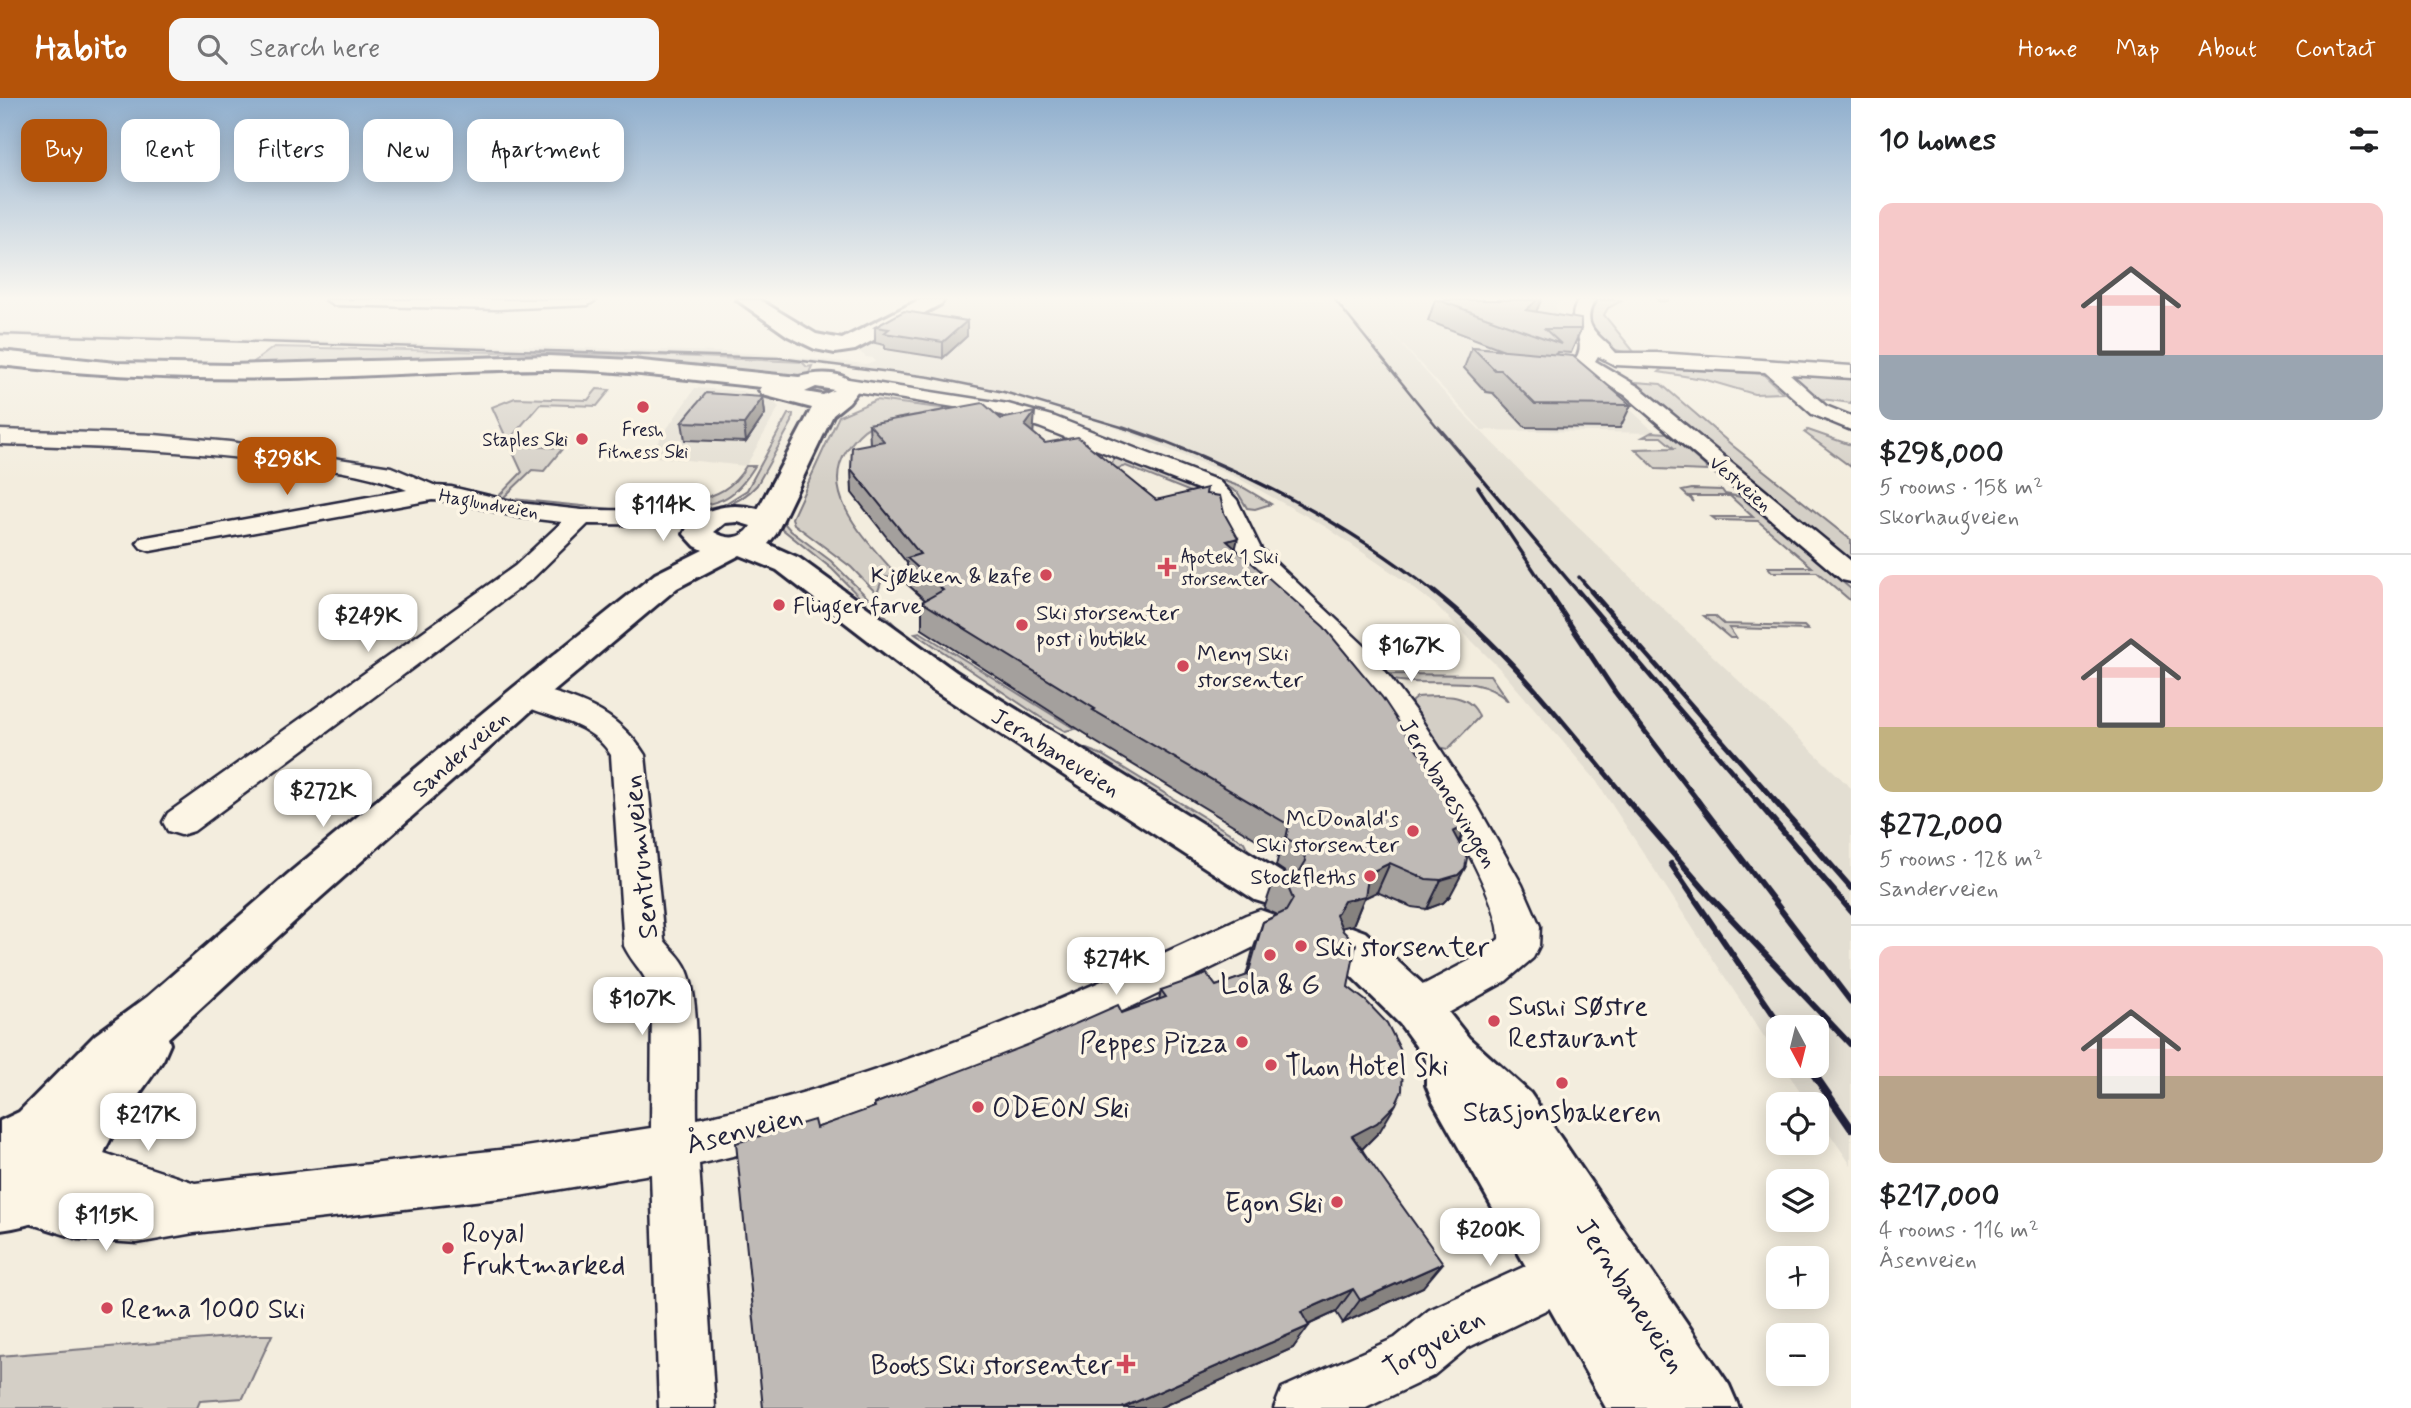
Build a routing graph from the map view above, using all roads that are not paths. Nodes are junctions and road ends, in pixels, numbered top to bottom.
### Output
1 (25, 361) edge
2 (822, 361) edge
3 (836, 361) edge
4 (1609, 361) edge
5 (1658, 361) edge
6 (1694, 361) edge
7 (1611, 364) junction
8 (1770, 366) junction
9 (1851, 372) edge
10 (800, 390) junction
11 (839, 391) junction
12 (1810, 402) junction
13 (1851, 406) edge
14 (1851, 424) edge
15 (0, 437) edge
16 (432, 493) junction
17 (582, 517) junction
18 (713, 522) junction
19 (765, 525) junction
20 (150, 543) dead end
21 (737, 546) junction
22 (1851, 574) edge
23 (666, 581) junction
24 (848, 607) junction
25 (527, 695) junction
26 (181, 822) dead end
27 (1265, 907) joint
28 (1349, 945) edge
29 (1417, 1009) junction
30 (1451, 1054) junction
31 (676, 1147) junction
32 (36, 1164) edge
33 (1563, 1275) junction
34 (687, 1408) edge
35 (1302, 1408) edge
36 (1642, 1408) edge
37 (1706, 1408) edge

1 - 10 main road
2 - 10 main road
3 - 11 main road
4 - 7 street
5 - 7 street
6 - 8 street
7 - 22 street, Vestveien
8 - 9 street
8 - 12 street
10 - 11 main road
10 - 18 main road
11 - 19 main road
11 - 29 street, Jernbanesvingen
12 - 13 street
12 - 14 street
15 - 16 street, Haglundveien
16 - 17 street, Haglundveien
16 - 20 street
17 - 18 street, Haglundveien
17 - 26 street
18 - 19 main road, Jernbaneveien
18 - 21 main road, Jernbaneveien
18 - 23 main road, Sanderveien
19 - 21 main road, Sanderveien
19 - 24 main road, Jernbaneveien
21 - 23 main road, Sanderveien
21 - 24 main road, Jernbaneveien
23 - 25 main road, Sanderveien
24 - 27 main road, Jernbaneveien
25 - 31 street, Sentrumveien
25 - 32 main road, Sanderveien
27 - 31 street, Åsenveien
28 - 29 main road, Jernbaneveien
29 - 30 main road, Jernbaneveien
30 - 33 main road, Jernbaneveien
30 - 37 main road, Jernbaneveien
31 - 32 street, Åsenveien
31 - 34 street, Sentrumveien
33 - 35 street, Torgveien
33 - 36 main road, Jernbaneveien

